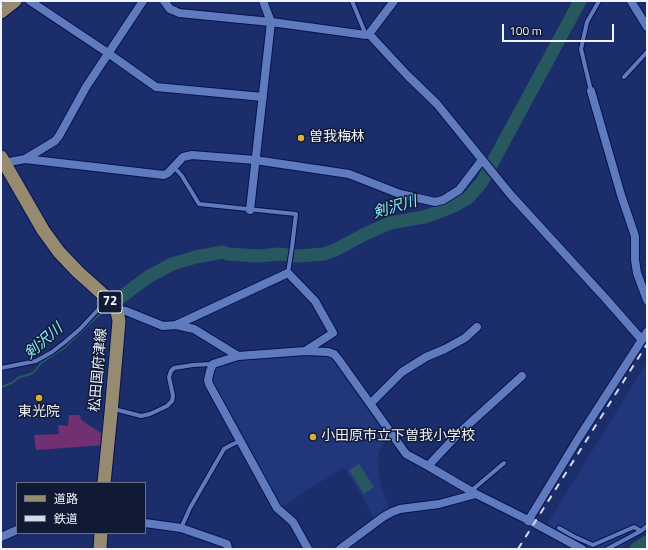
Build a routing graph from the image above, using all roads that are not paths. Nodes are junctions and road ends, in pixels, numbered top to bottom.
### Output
1 (15, 1) edge
2 (30, 1) edge
3 (143, 1) edge
4 (164, 1) edge
5 (263, 1) edge
6 (352, 1) edge
7 (394, 1) edge
8 (600, 1) edge
9 (631, 1) edge
10 (1, 12) edge
11 (271, 22) junction
12 (647, 26) edge
13 (368, 34) junction
14 (647, 52) edge
15 (108, 53) junction
16 (624, 77) dead end
17 (591, 91) joint
18 (263, 97) junction
19 (25, 159) junction
20 (3, 160) edge
21 (255, 160) junction
22 (483, 162) junction
23 (174, 167) junction
24 (250, 210) junction
25 (288, 273) junction
26 (108, 299) junction
27 (647, 300) edge
28 (117, 311) junction
29 (176, 325) junction
30 (477, 327) dead end
31 (647, 332) edge
32 (642, 340) junction
33 (305, 351) junction
34 (238, 356) junction
35 (213, 364) junction
36 (1, 368) edge
37 (522, 376) dead end
38 (370, 404) junction
39 (112, 408) junction
40 (240, 441) junction
41 (504, 463) dead end
42 (428, 466) junction
43 (104, 482) edge
44 (474, 493) junction
45 (528, 521) junction
46 (146, 523) edge
47 (647, 526) edge
48 (181, 528) junction
49 (559, 528) dead end
50 (16, 530) edge
51 (641, 531) junction
52 (101, 534) edge
53 (1, 538) edge
54 (100, 549) edge
55 (228, 549) edge
56 (308, 549) edge
57 (340, 549) edge
58 (582, 549) edge
59 (607, 549) edge

1 - 10 main road
2 - 15 street
3 - 15 street
4 - 11 street
5 - 11 street
6 - 13 lane
7 - 13 street
8 - 17 lane
9 - 12 street
11 - 13 street
11 - 18 street
13 - 22 street
14 - 16 lane
15 - 18 street
15 - 19 street
17 - 27 street
18 - 21 street
19 - 20 street
19 - 23 street
20 - 26 main road, 松田国府津線 / 72
21 - 22 street
21 - 23 street
21 - 24 street
22 - 32 street
23 - 24 lane
24 - 25 lane
25 - 29 street
25 - 33 street
26 - 28 main road, 松田国府津線 / 72
26 - 36 lane
28 - 29 street
28 - 39 main road, 松田国府津線 / 72
29 - 34 street
30 - 38 street
31 - 32 street
32 - 45 street
33 - 34 street
33 - 38 street
34 - 35 street
35 - 39 lane
35 - 40 street
37 - 42 street
38 - 42 street
39 - 43 main road, 松田国府津線 / 72
40 - 48 lane
40 - 56 street
41 - 44 lane
42 - 44 street
44 - 45 street
44 - 57 street
45 - 58 street
46 - 48 street
47 - 51 lane
48 - 55 street
49 - 51 lane
50 - 53 street
51 - 59 lane
52 - 54 main road

